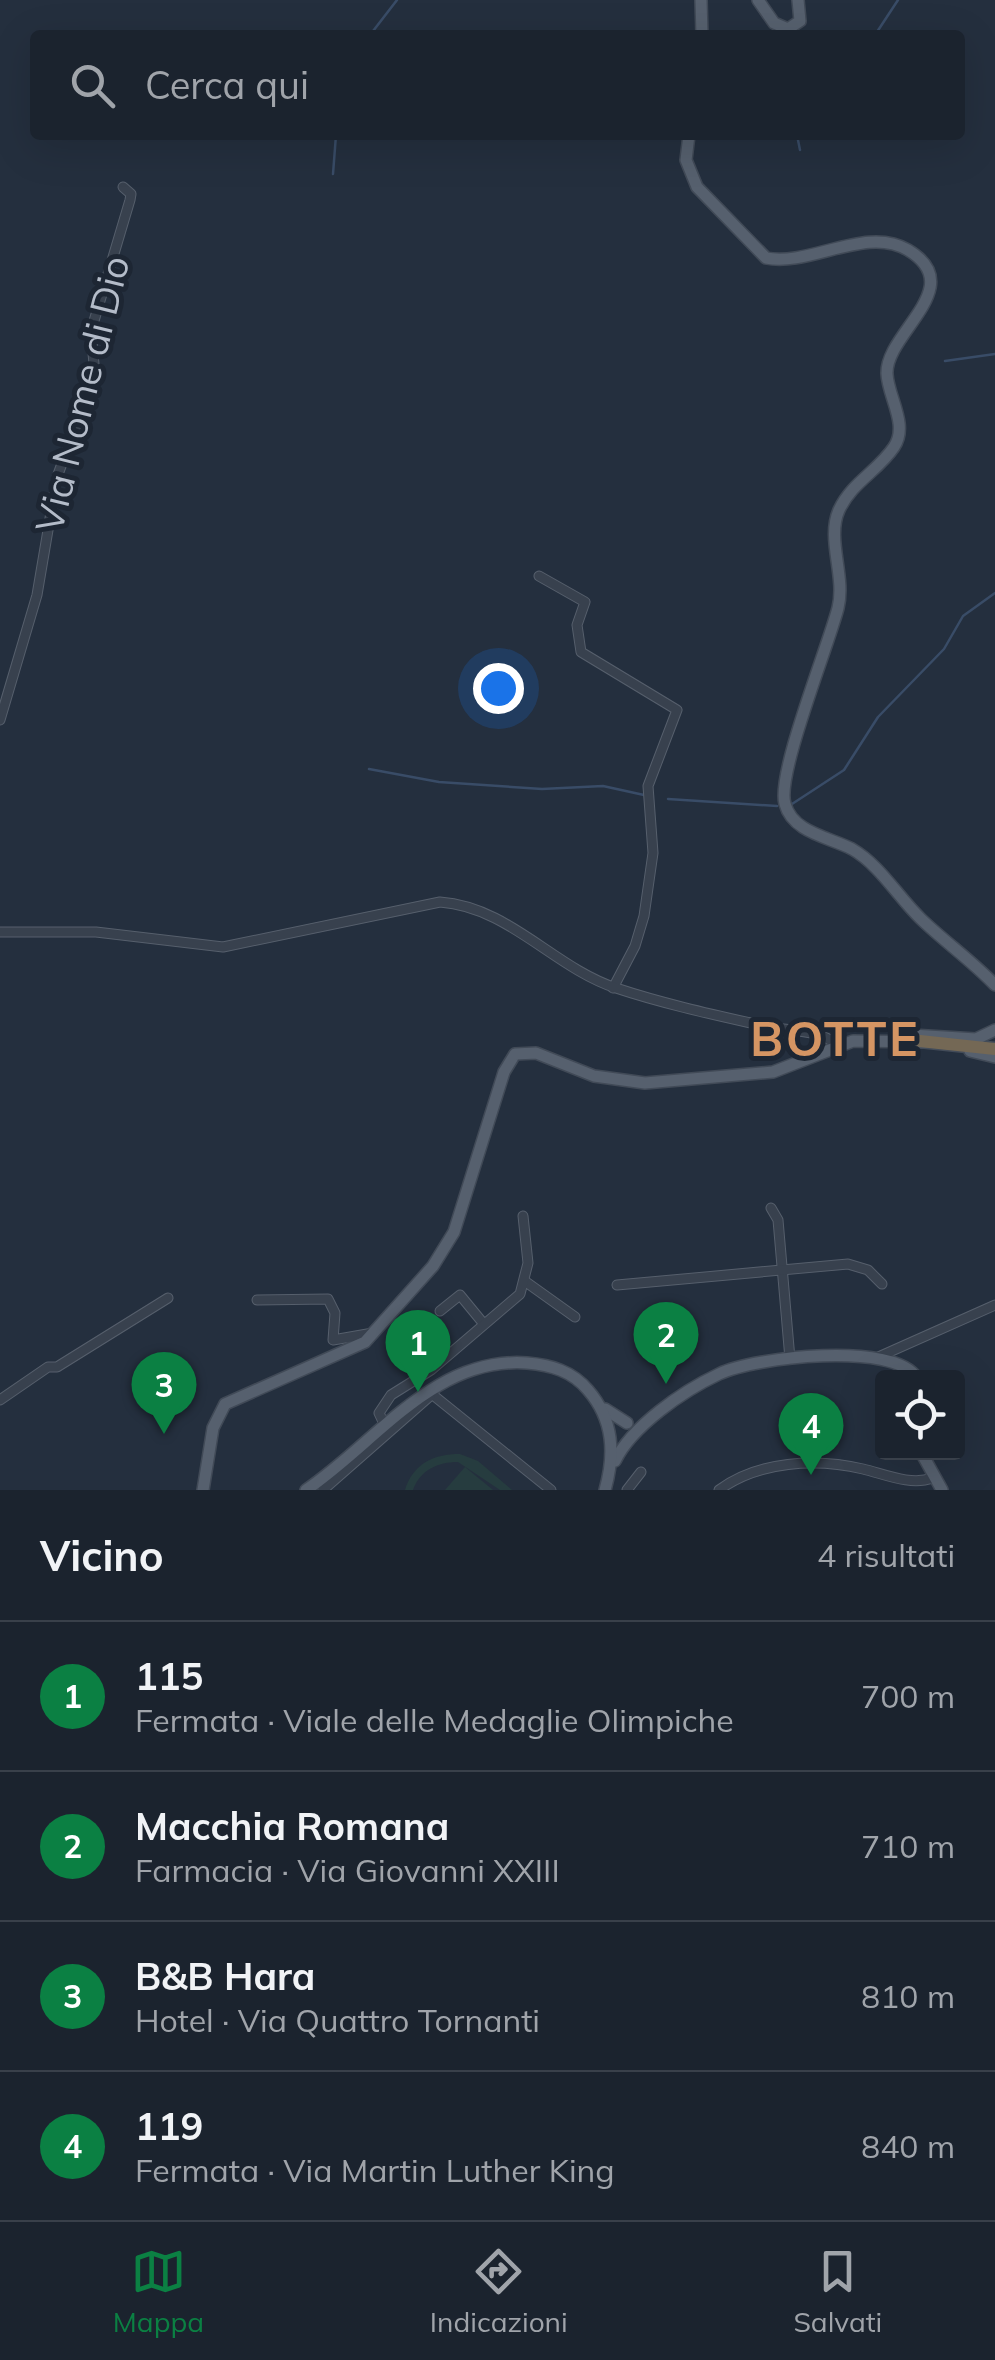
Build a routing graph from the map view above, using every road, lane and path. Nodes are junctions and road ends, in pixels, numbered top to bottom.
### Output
1 (701, 0) edge
2 (758, 0) edge
3 (798, 0) edge
4 (702, 30) edge
5 (688, 140) edge
6 (123, 187) dead end
7 (539, 576) dead end
8 (0, 720) edge
9 (0, 932) edge
10 (981, 970) junction
11 (995, 976) edge
12 (995, 985) edge
13 (613, 988) junction
14 (995, 1030) edge
15 (894, 1038) junction
16 (920, 1040) joint
17 (836, 1045) junction
18 (995, 1053) edge
19 (772, 1208) dead end
20 (524, 1216) dead end
21 (782, 1268) junction
22 (526, 1282) junction
23 (882, 1284) dead end
24 (617, 1286) dead end
25 (168, 1298) dead end
26 (258, 1300) dead end
27 (995, 1305) edge
28 (440, 1311) dead end
29 (575, 1317) dead end
30 (483, 1323) junction
31 (373, 1333) junction
32 (876, 1358) junction
33 (790, 1360) junction
34 (909, 1370) edge
35 (430, 1393) junction
36 (0, 1400) edge
37 (384, 1426) junction
38 (621, 1432) junction
39 (924, 1460) edge
40 (641, 1472) dead end
41 (932, 1478) junction
42 (205, 1490) edge
43 (306, 1490) edge
44 (324, 1490) edge
45 (550, 1490) edge
46 (605, 1490) edge
47 (627, 1490) edge
48 (718, 1490) edge
49 (942, 1490) edge

1 - 4 main road
2 - 3 main road
5 - 10 main road
6 - 8 street, Via Nome di Dio
7 - 13 street
9 - 13 street
10 - 11 main road
10 - 12 main road
13 - 17 street
14 - 15 main road
15 - 16 main road
15 - 17 main road
16 - 18 highway
17 - 31 main road
19 - 21 street
20 - 22 street
21 - 23 street
21 - 24 street
21 - 33 street
22 - 29 street
22 - 30 street
25 - 36 street
26 - 31 street
27 - 32 street
28 - 30 street
30 - 37 street
31 - 42 main road
32 - 33 main road
32 - 34 main road
33 - 38 main road
35 - 37 main road
35 - 38 main road
35 - 44 street
35 - 45 street
37 - 43 main road
38 - 46 main road
39 - 41 main road
40 - 47 street
41 - 48 street
41 - 49 main road

